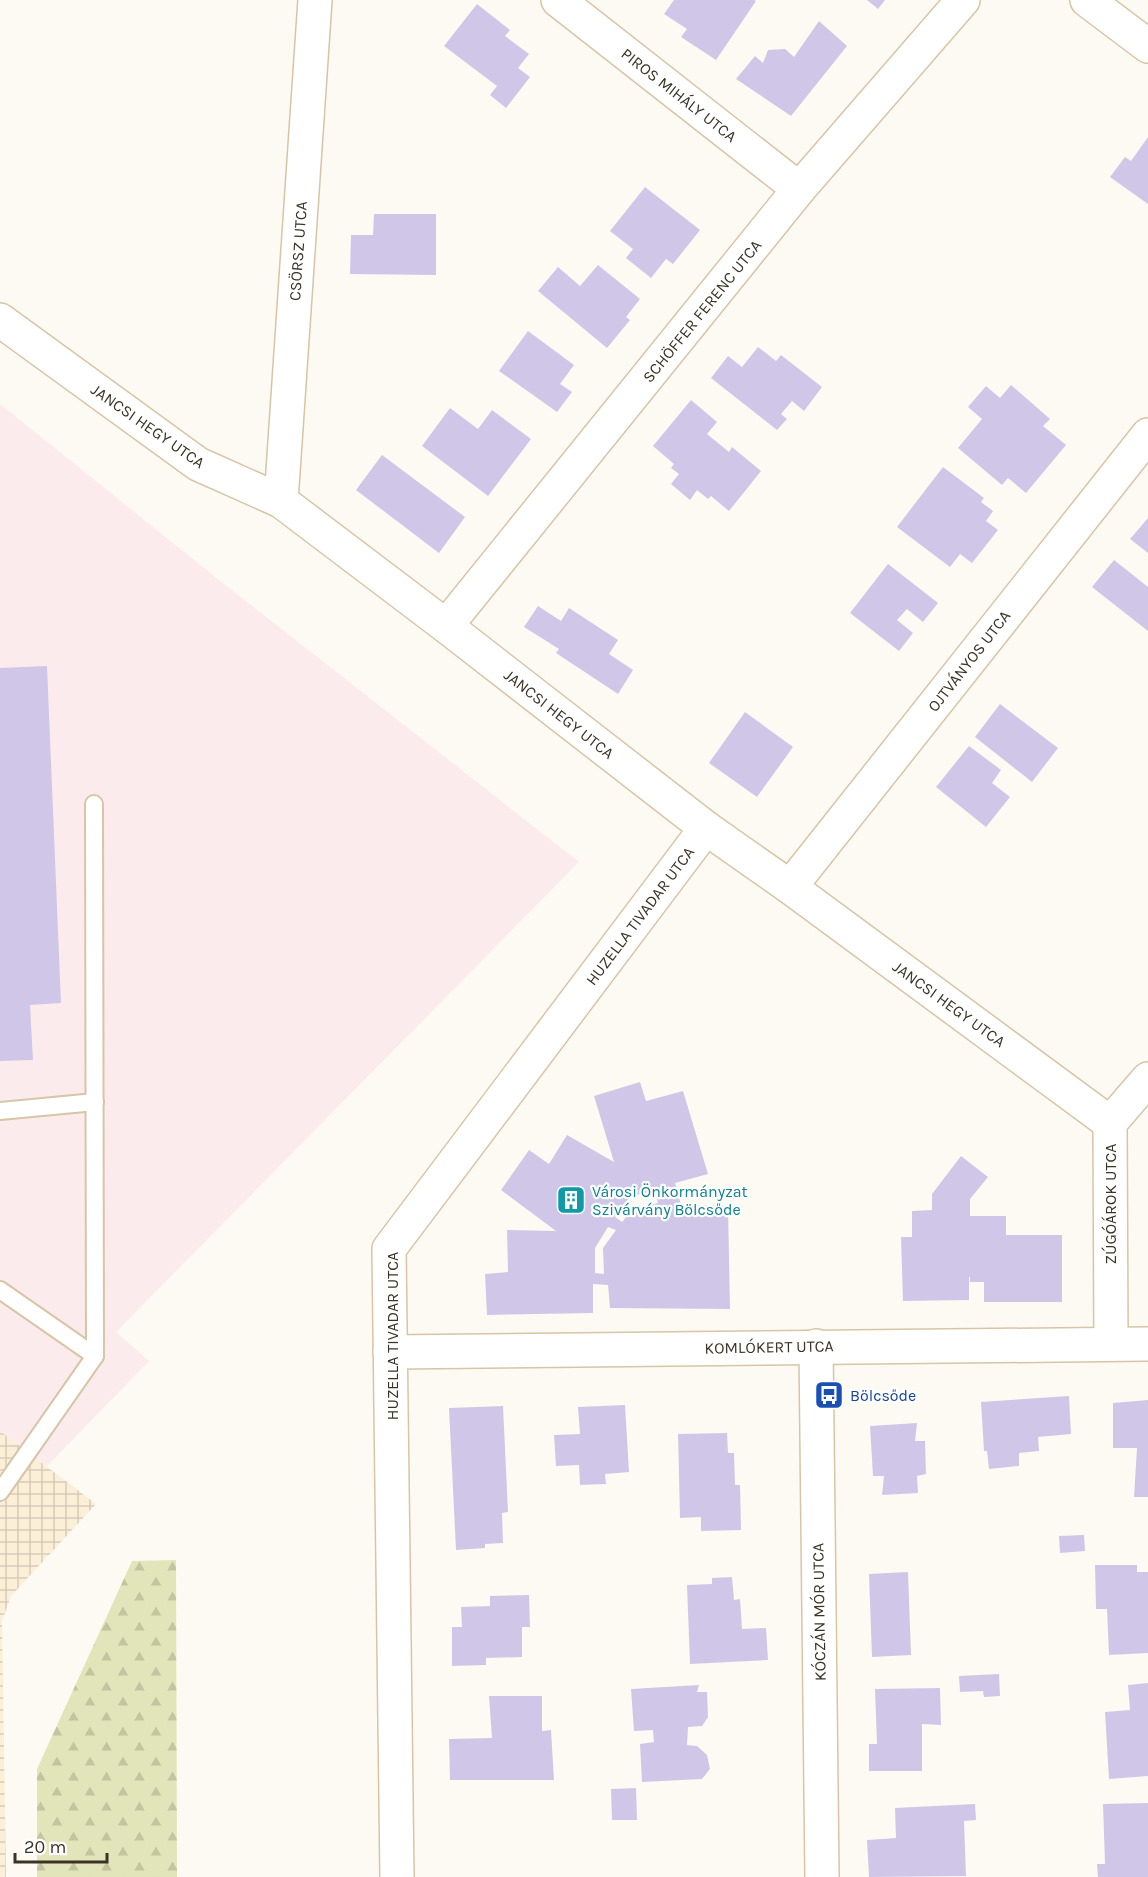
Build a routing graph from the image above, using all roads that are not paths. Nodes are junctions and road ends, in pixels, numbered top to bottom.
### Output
1 (315, 0) edge
2 (558, 0) edge
3 (963, 0) edge
4 (1087, 0) edge
5 (1148, 46) edge
6 (799, 189) junction
7 (0, 320) edge
8 (1148, 435) edge
9 (281, 501) junction
10 (447, 626) junction
11 (94, 804) dead end
12 (706, 828) junction
13 (790, 887) junction
14 (1148, 1079) edge
15 (95, 1102) junction
16 (0, 1111) edge
17 (1110, 1123) junction
18 (0, 1290) edge
19 (1111, 1344) junction
20 (1148, 1344) edge
21 (816, 1346) junction
22 (390, 1352) junction
23 (95, 1356) junction
24 (0, 1492) edge
25 (397, 1877) edge
26 (822, 1877) edge

1 - 9 street, CSÖRSZ UTCA
2 - 6 street, PIROS MIHÁLY UTCA
3 - 6 street, SCHÖFFER FERENC UTCA
4 - 5 street
6 - 10 street, SCHÖFFER FERENC UTCA
7 - 9 street, JANCSI HEGY UTCA
8 - 13 street, OJTVÁNYOS UTCA
9 - 10 street, JANCSI HEGY UTCA
10 - 12 street, JANCSI HEGY UTCA
11 - 15 lane
12 - 13 street, JANCSI HEGY UTCA
12 - 22 street, HUZELLA TIVADAR UTCA
13 - 17 street, JANCSI HEGY UTCA
14 - 17 street, ZÚGÓÁROK UTCA
15 - 16 lane
15 - 23 lane
17 - 19 street, ZÚGÓÁROK UTCA
18 - 23 lane
19 - 20 street, KOMLÓKERT UTCA
19 - 21 street, KOMLÓKERT UTCA
21 - 22 street, KOMLÓKERT UTCA
21 - 26 street, KÓCZÁN MÓR UTCA
22 - 25 street, HUZELLA TIVADAR UTCA
23 - 24 lane

